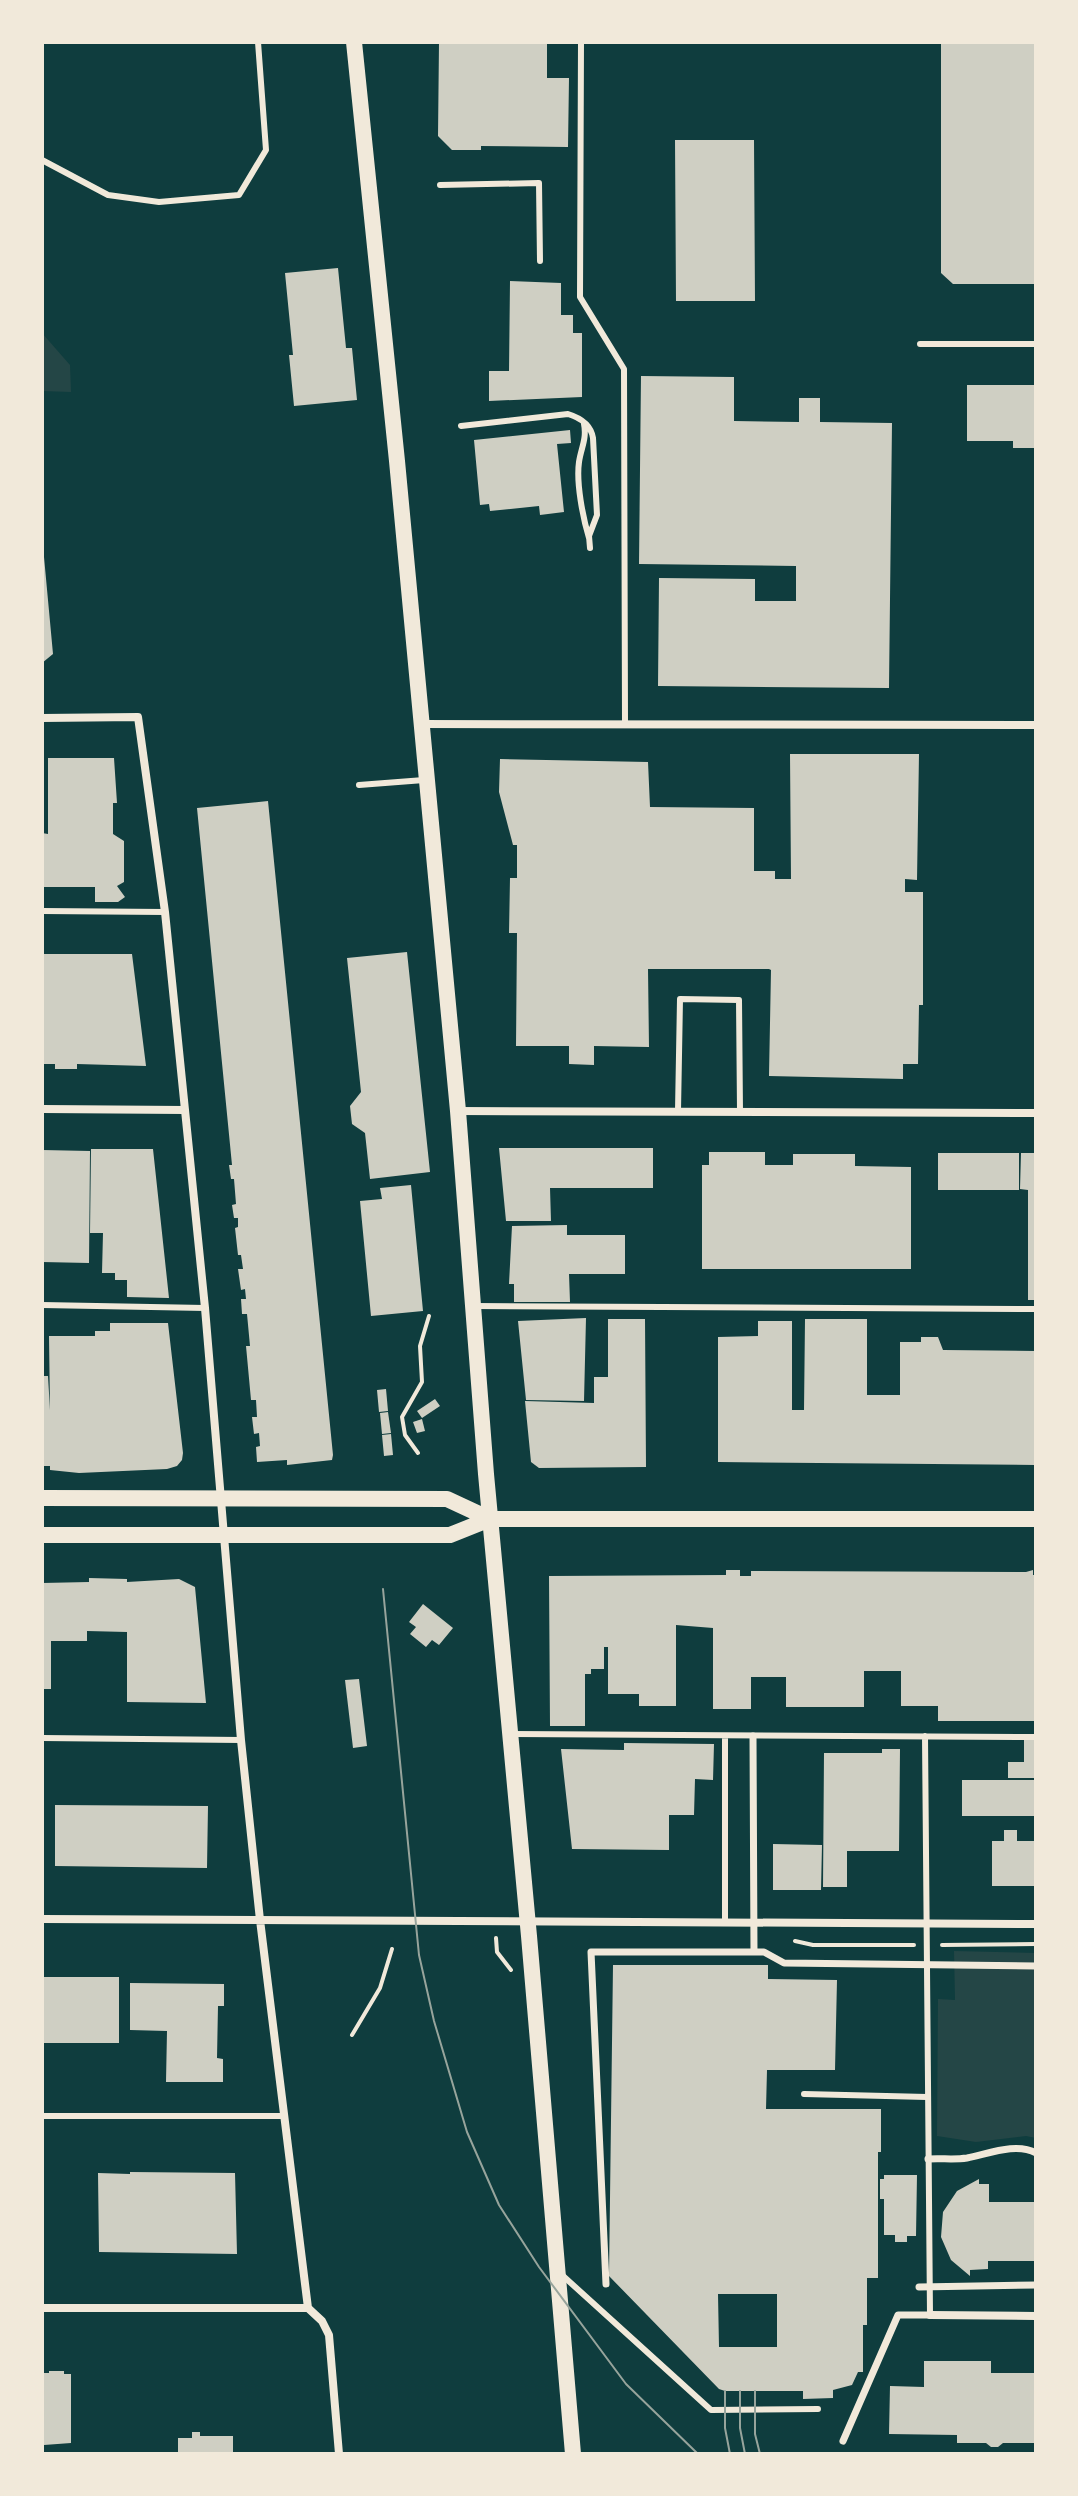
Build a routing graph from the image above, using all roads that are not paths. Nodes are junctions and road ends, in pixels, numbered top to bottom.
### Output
1 (258, 42) edge
2 (354, 42) edge
3 (581, 42) edge
4 (42, 160) edge
5 (440, 185) dead end
6 (540, 261) dead end
7 (920, 344) dead end
8 (1036, 344) edge
9 (583, 421) junction
10 (461, 426) dead end
11 (589, 538) junction
12 (590, 548) dead end
13 (42, 718) edge
14 (625, 723) junction
15 (421, 724) junction
16 (1036, 725) edge
17 (427, 780) junction
18 (359, 785) dead end
19 (42, 911) edge
20 (165, 912) junction
21 (42, 1109) edge
22 (185, 1110) junction
23 (458, 1111) junction
24 (678, 1111) junction
25 (740, 1111) junction
26 (1036, 1113) edge
27 (42, 1305) edge
28 (472, 1306) junction
29 (205, 1308) junction
30 (1036, 1309) edge
31 (42, 1498) edge
32 (220, 1498) junction
33 (490, 1519) junction
34 (1036, 1519) edge
35 (42, 1535) edge
36 (224, 1535) junction
37 (510, 1734) junction
38 (725, 1736) junction
39 (753, 1736) junction
40 (925, 1736) junction
41 (1036, 1737) edge
42 (42, 1738) edge
43 (241, 1740) junction
44 (42, 1919) edge
45 (260, 1920) junction
46 (528, 1921) junction
47 (725, 1922) junction
48 (754, 1922) junction
49 (925, 1923) junction
50 (1036, 1924) edge
51 (754, 1952) junction
52 (926, 1964) junction
53 (1036, 1966) edge
54 (804, 2094) dead end
55 (927, 2097) junction
56 (42, 2116) edge
57 (283, 2116) junction
58 (1036, 2153) edge
59 (928, 2159) junction
60 (556, 2270) junction
61 (606, 2284) dead end
62 (1036, 2285) edge
63 (919, 2287) dead end
64 (929, 2287) junction
65 (42, 2308) edge
66 (308, 2308) junction
67 (930, 2315) junction
68 (1036, 2316) edge
69 (818, 2409) dead end
70 (843, 2441) dead end
71 (339, 2454) edge
72 (573, 2454) edge

1 - 4 lane
2 - 15 main road
3 - 14 lane
5 - 6 lane
7 - 8 lane
9 - 10 lane
9 - 11 lane
9 - 11 lane
11 - 12 lane
13 - 20 street
14 - 15 street
14 - 16 street
15 - 17 main road
17 - 18 lane
17 - 23 main road
19 - 20 lane
20 - 22 street
21 - 22 street
22 - 29 street
23 - 24 street
23 - 28 main road
24 - 25 street
24 - 25 lane
25 - 26 street
27 - 29 lane
28 - 30 lane
28 - 33 main road
29 - 32 street
31 - 32 main road
32 - 33 main road
32 - 36 street
33 - 34 main road
33 - 36 main road
33 - 37 main road
35 - 36 main road
36 - 43 street
37 - 38 lane
37 - 46 main road
38 - 39 lane
38 - 47 lane
39 - 40 lane
39 - 48 street
40 - 41 lane
40 - 49 lane
42 - 43 lane
43 - 45 street
44 - 45 street
45 - 46 street
45 - 57 street
46 - 47 street
46 - 60 main road
47 - 48 street
48 - 49 street
48 - 51 street
49 - 50 street
49 - 52 lane
51 - 52 street
51 - 61 street
52 - 53 street
52 - 55 lane
54 - 55 lane
55 - 59 lane
56 - 57 lane
57 - 66 street
58 - 59 street
59 - 64 lane
60 - 69 lane
60 - 72 main road
62 - 64 street
63 - 64 street
64 - 67 lane
65 - 66 street
66 - 71 street
67 - 68 street
67 - 70 street

